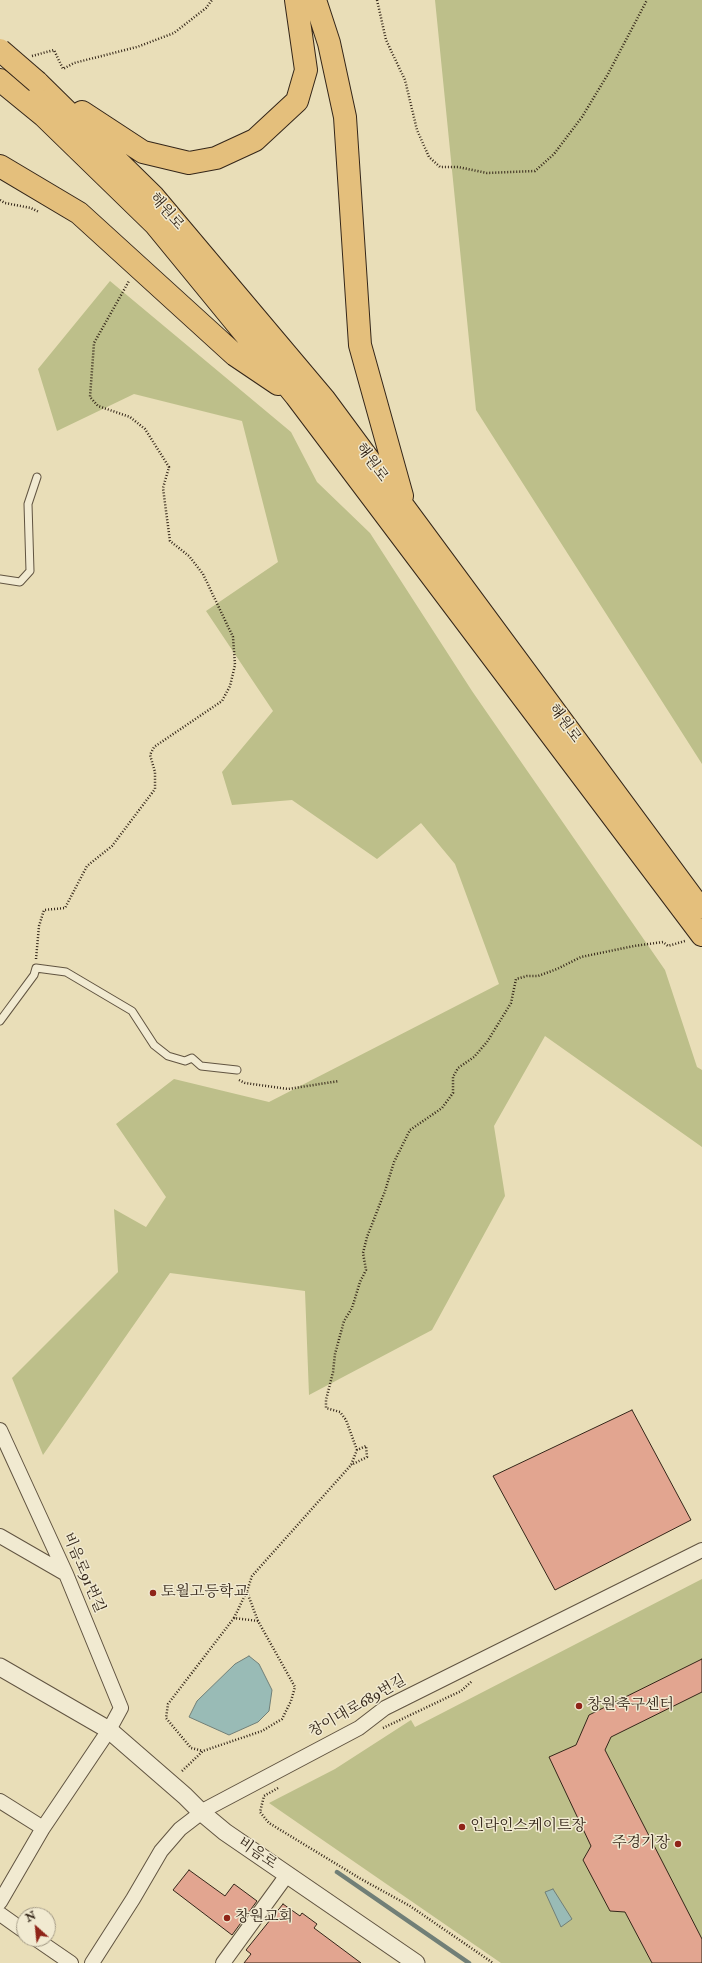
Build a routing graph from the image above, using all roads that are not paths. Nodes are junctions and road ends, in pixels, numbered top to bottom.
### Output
1 (296, 0) edge
2 (315, 0) edge
3 (0, 50) edge
4 (0, 80) edge
5 (37, 82) junction
6 (0, 166) edge
7 (296, 396) junction
8 (37, 477) dead end
9 (405, 509) junction
10 (0, 579) edge
11 (702, 910) edge
12 (693, 938) edge
13 (0, 1021) edge
14 (236, 1070) dead end
15 (0, 1430) edge
16 (0, 1536) edge
17 (702, 1550) edge
18 (66, 1574) junction
19 (0, 1667) edge
20 (109, 1730) junction
21 (0, 1801) edge
22 (201, 1812) junction
23 (43, 1828) junction
24 (287, 1875) junction
25 (0, 1902) edge
26 (0, 1914) edge
27 (16, 1925) edge
28 (48, 1947) edge
29 (71, 1963) edge
30 (92, 1963) edge
31 (223, 1963) edge
32 (416, 1963) edge

1 - 5 highway
2 - 9 highway
3 - 5 highway, 해원로, bridge
4 - 7 highway, 해원로
5 - 9 highway, 해원로
6 - 7 highway
7 - 12 highway, 해원로
8 - 10 lane
9 - 11 highway, 해원로
13 - 14 lane
15 - 18 street, 비음로91번길
16 - 18 street
17 - 22 street, 창이대로689번길
18 - 20 street, 비음로91번길
19 - 20 street, 비음로
20 - 22 street, 비음로
20 - 23 street
21 - 23 street
22 - 24 street, 비음로
22 - 30 street, 창이대로689번길
23 - 25 street
24 - 31 street
24 - 32 street, 비음로
26 - 27 street
28 - 29 street

